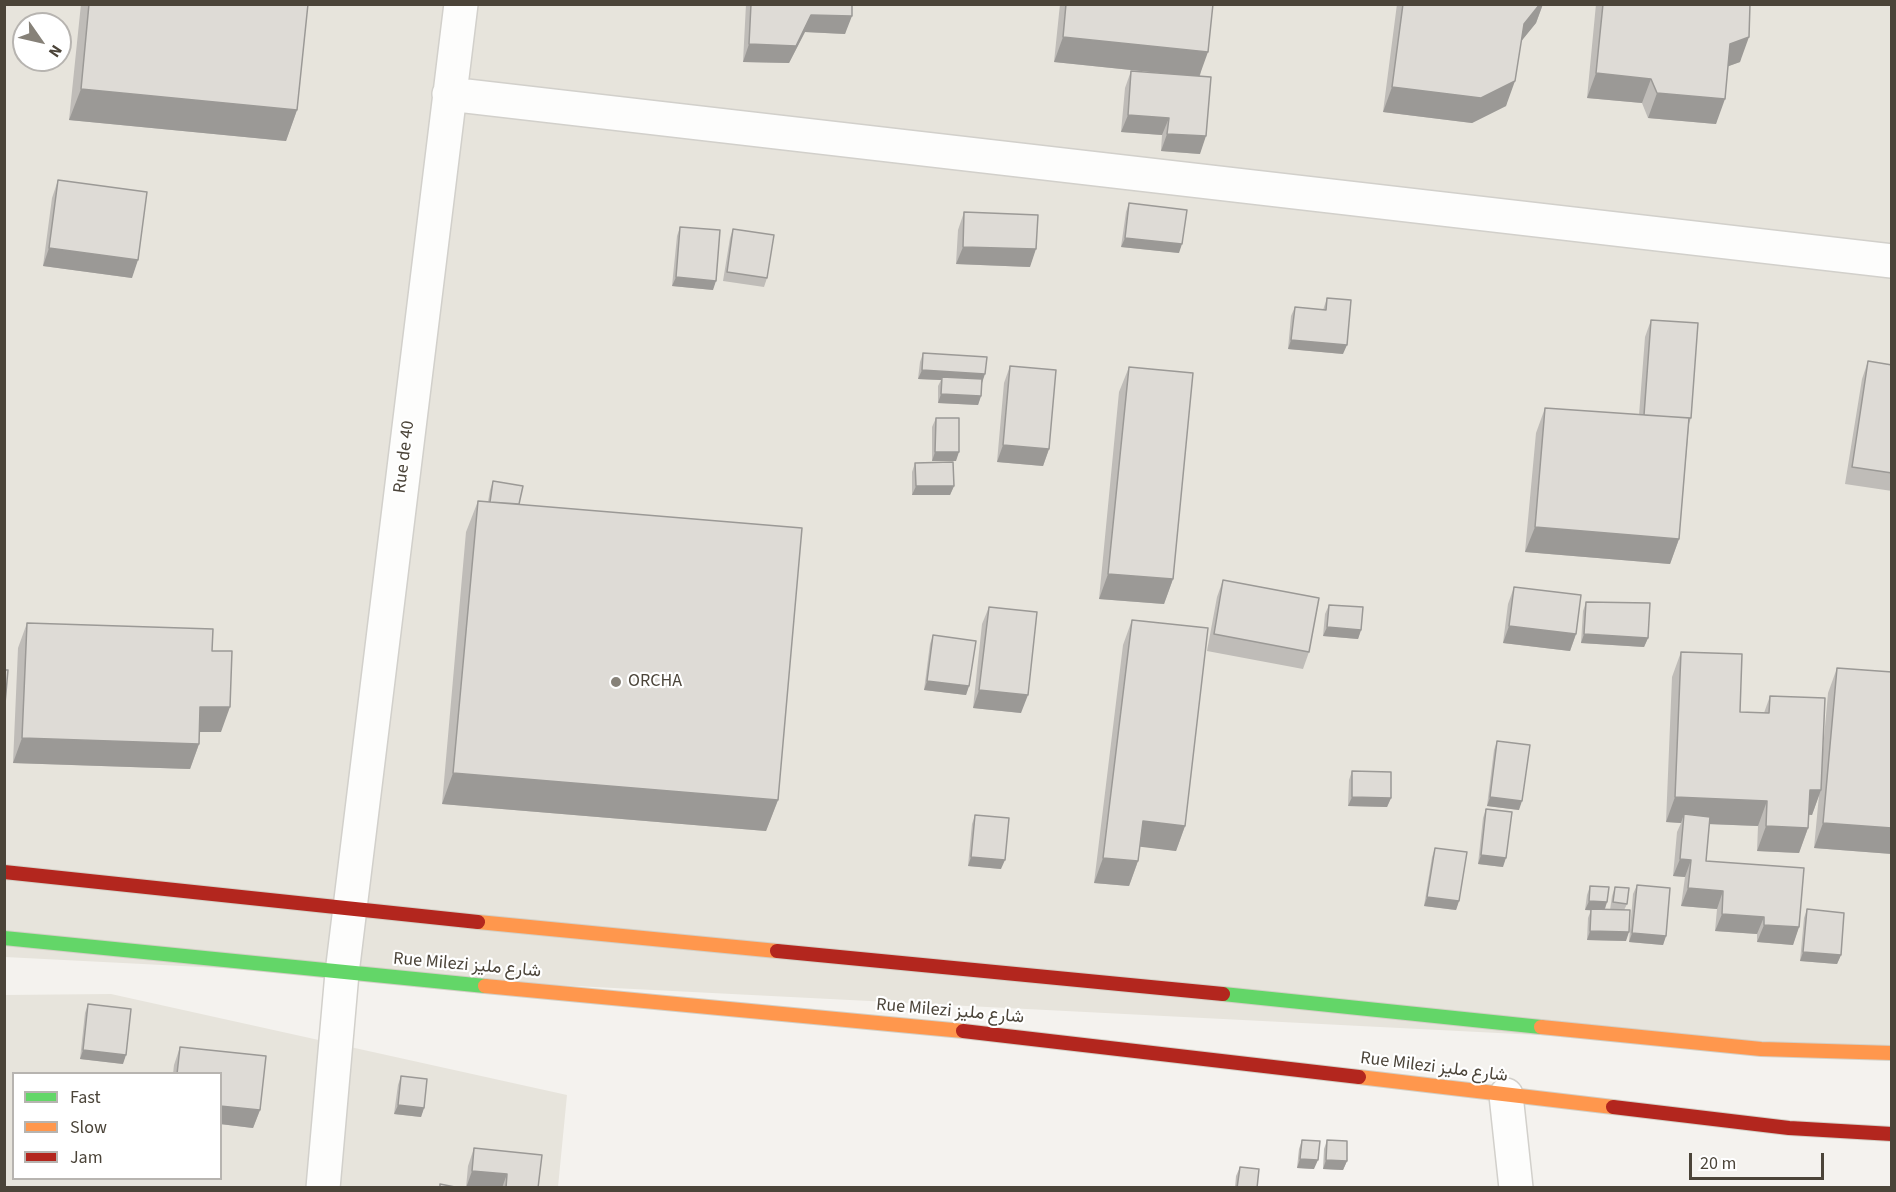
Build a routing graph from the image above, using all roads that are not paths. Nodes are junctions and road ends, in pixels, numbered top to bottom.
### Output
1 (461, 4) edge
2 (449, 94) junction
3 (1892, 261) edge
4 (4, 872) edge
5 (351, 910) junction
6 (4, 938) edge
7 (342, 973) junction
8 (1892, 1053) edge
9 (1506, 1095) junction
10 (1892, 1134) edge
11 (323, 1188) edge
12 (1516, 1188) edge

1 - 2 street, Rue de 40
2 - 3 street
2 - 5 street, Rue de 40
4 - 5 street
5 - 7 street, Rue de 40
5 - 8 street
6 - 7 street, Rue Milezi شارع مليز
7 - 9 street, Rue Milezi شارع مليز
7 - 11 street, Rue de 40
9 - 10 street, Rue Milezi شارع مليز
9 - 12 street

